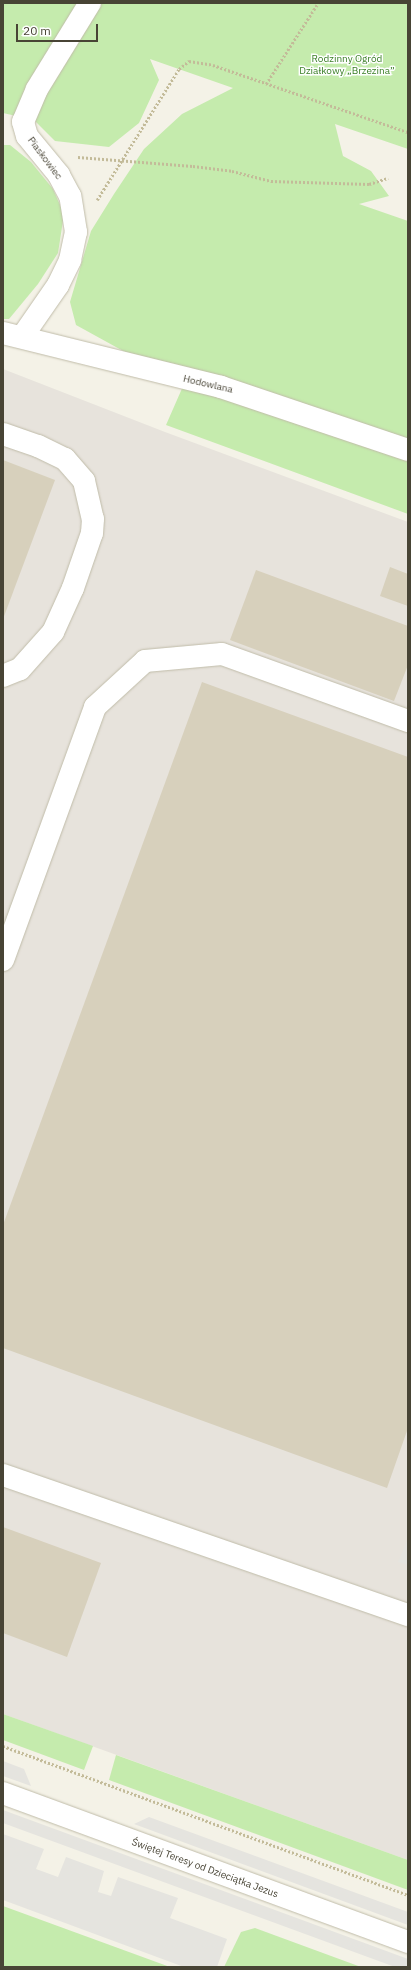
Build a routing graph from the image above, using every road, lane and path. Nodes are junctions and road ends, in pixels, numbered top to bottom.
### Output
1 (90, 3) edge
2 (318, 3) edge
3 (266, 84) junction
4 (408, 132) edge
5 (39, 153) junction
6 (122, 161) junction
7 (388, 178) dead end
8 (76, 232) junction
9 (13, 335) edge
10 (3, 434) edge
11 (408, 450) edge
12 (3, 676) edge
13 (408, 721) edge
14 (3, 960) edge
15 (3, 1475) edge
16 (408, 1615) edge
17 (3, 1746) edge
18 (3, 1793) edge
19 (408, 1895) edge
20 (408, 1942) edge

1 - 5 street, Piaskowiec
2 - 3 path
3 - 4 path
3 - 6 path
5 - 6 path
5 - 8 street, Piaskowiec
6 - 7 path
6 - 8 path
8 - 9 street, Piaskowiec
9 - 11 street, Hodowlana
10 - 12 street
13 - 14 street
15 - 16 street
17 - 19 path
18 - 20 street, Świętej Teresy od Dzieciątka Jezus

